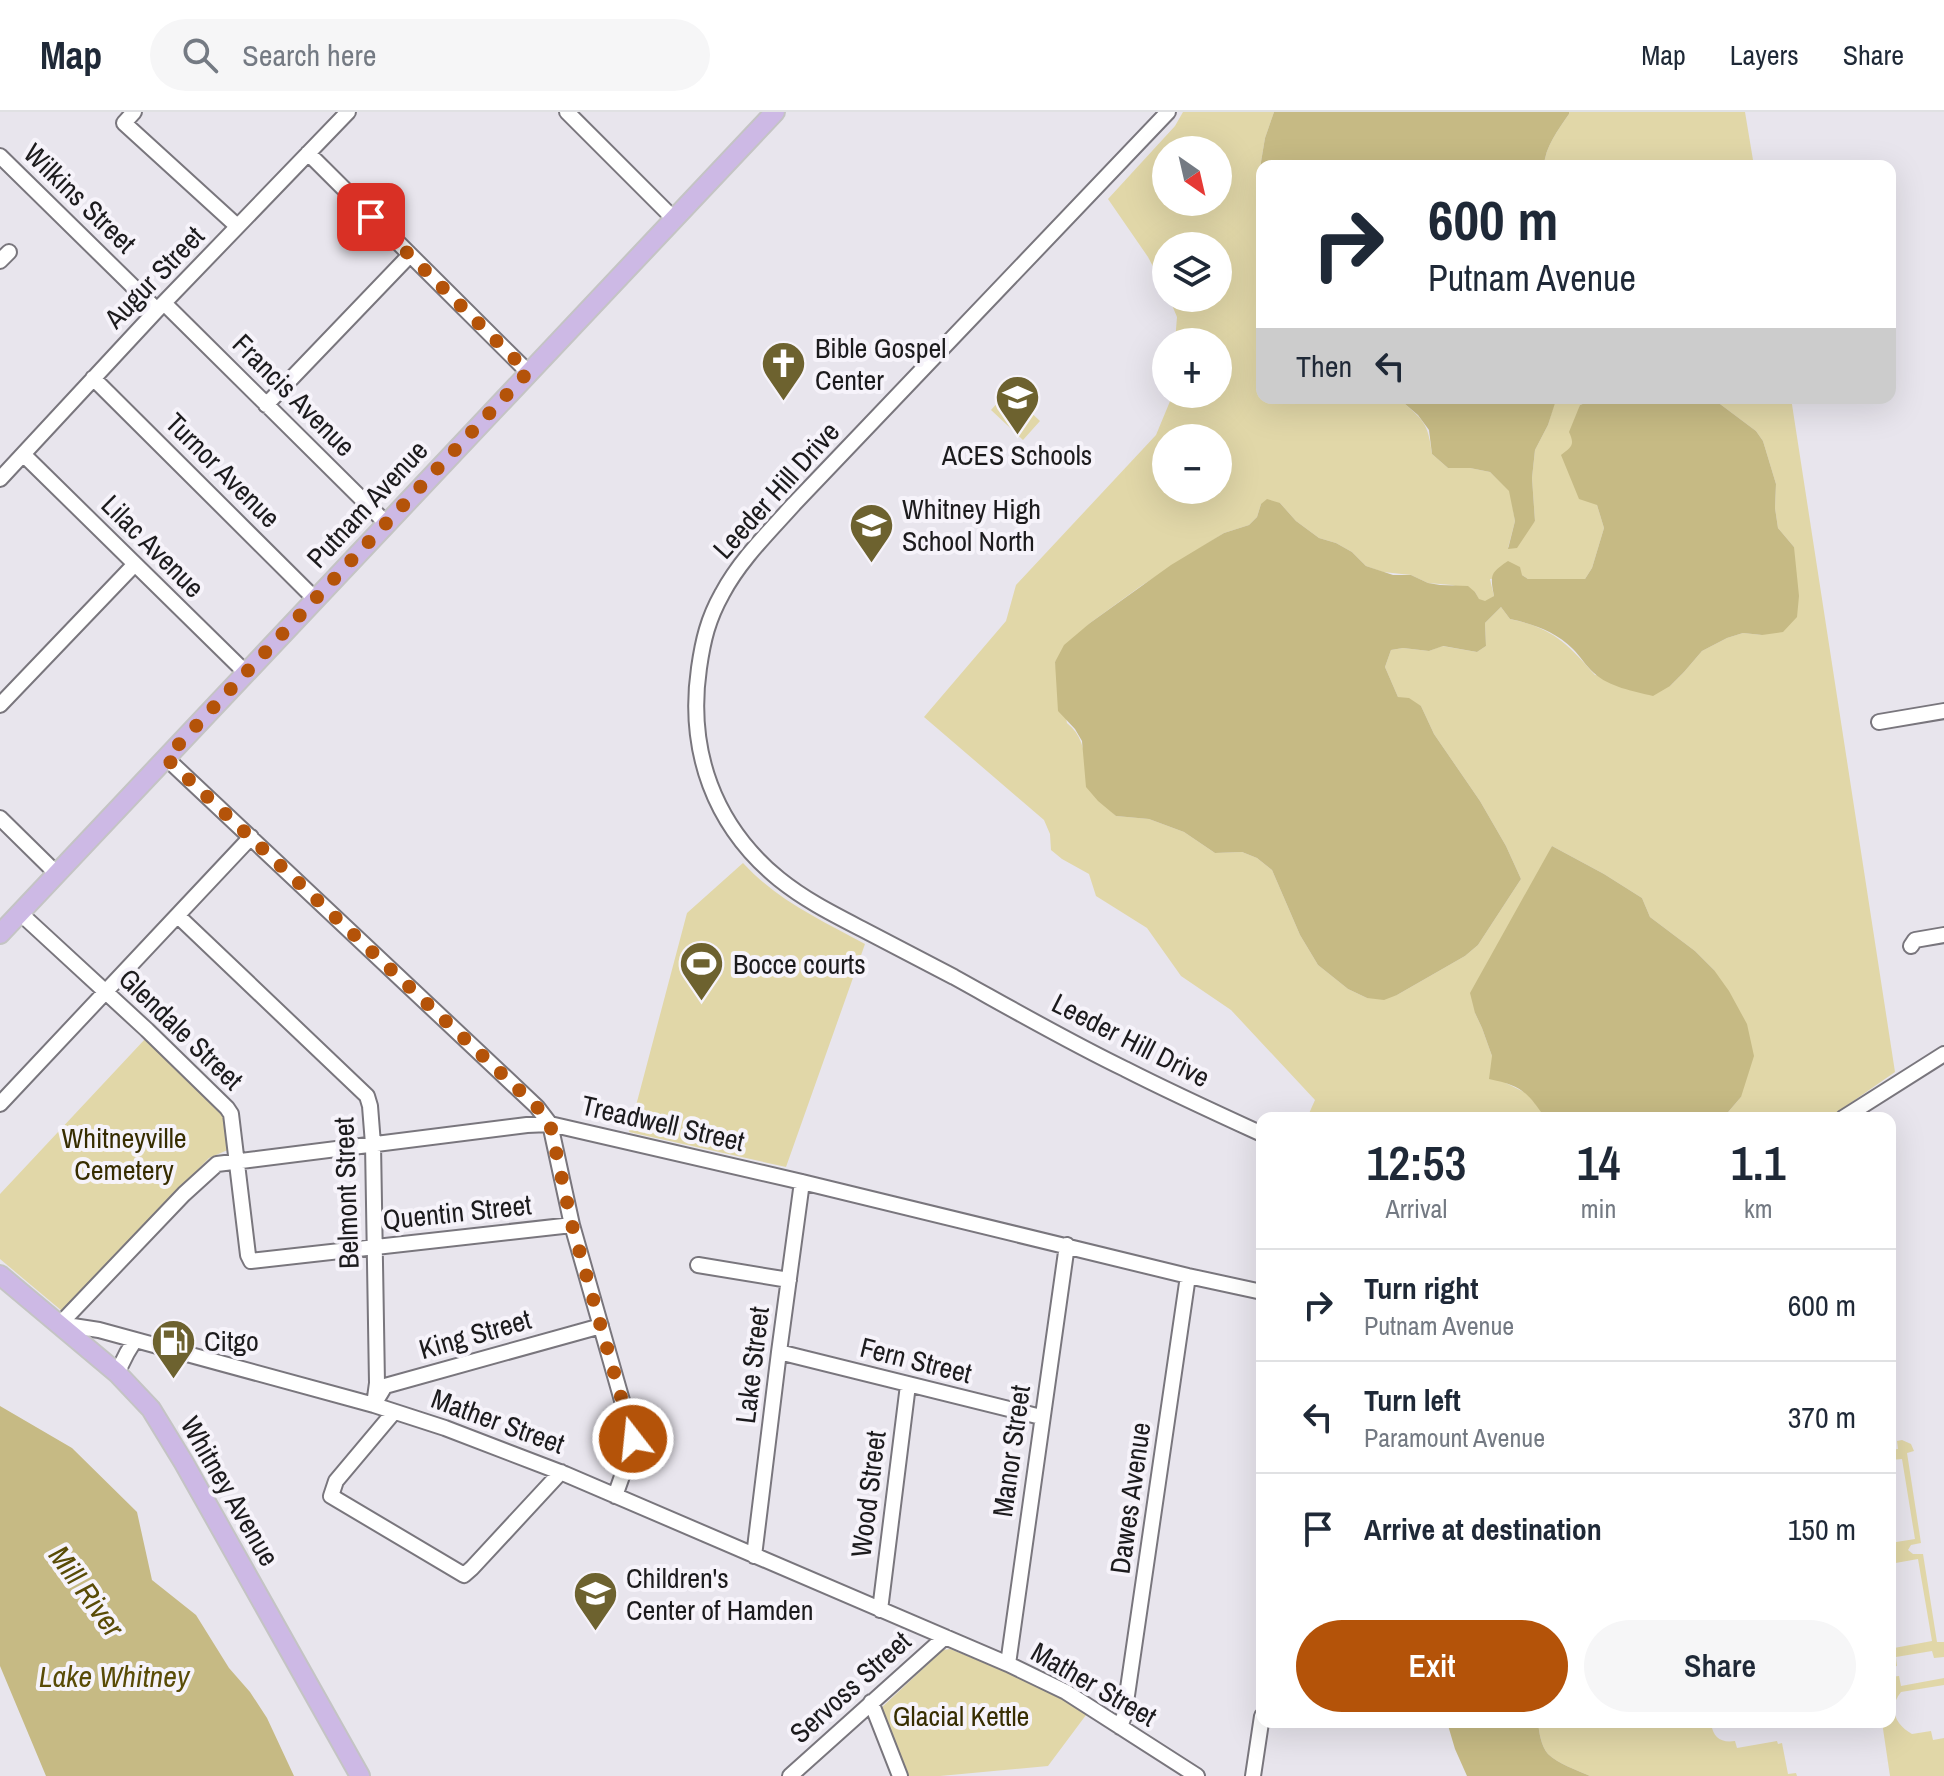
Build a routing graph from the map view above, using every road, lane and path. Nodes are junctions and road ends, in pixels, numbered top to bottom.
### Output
1 (567, 112) edge
2 (775, 112) edge
3 (1168, 112) edge
4 (341, 114) edge
5 (129, 117) edge
6 (308, 153) junction
7 (0, 156) edge
8 (674, 219) junction
9 (237, 226) junction
10 (409, 256) junction
11 (161, 307) junction
12 (528, 372) junction
13 (93, 378) junction
14 (266, 405) junction
15 (24, 455) junction
16 (0, 479) edge
17 (387, 524) junction
18 (134, 565) junction
19 (315, 599) junction
20 (246, 673) junction
21 (0, 705) edge
22 (1944, 711) edge
23 (1879, 722) dead end
24 (166, 758) junction
25 (0, 818) edge
26 (251, 837) junction
27 (57, 874) junction
28 (20, 913) junction
29 (178, 916) junction
30 (0, 934) edge
31 (1944, 935) edge
32 (1911, 946) dead end
33 (106, 993) junction
34 (1944, 1054) edge
35 (0, 1104) edge
36 (1852, 1112) edge
37 (550, 1124) junction
38 (1256, 1131) edge
39 (373, 1144) junction
40 (237, 1160) junction
41 (802, 1182) junction
42 (572, 1225) junction
43 (1067, 1245) junction
44 (375, 1247) junction
45 (251, 1261) joint
46 (698, 1265) dead end
47 (0, 1275) edge
48 (1188, 1276) junction
49 (789, 1280) junction
50 (1256, 1291) edge
51 (60, 1324) junction
52 (601, 1326) junction
53 (135, 1340) junction
54 (779, 1352) junction
55 (117, 1373) junction
56 (908, 1385) junction
57 (374, 1405) junction
58 (394, 1412) junction
59 (1041, 1417) junction
60 (561, 1472) junction
61 (615, 1496) junction
62 (754, 1556) junction
63 (880, 1610) junction
64 (945, 1637) junction
65 (1008, 1664) junction
66 (871, 1702) junction
67 (1120, 1727) junction
68 (1260, 1728) edge
69 (360, 1776) edge
70 (790, 1776) edge
71 (900, 1776) edge
72 (1197, 1776) edge
73 (1253, 1776) edge

1 - 8 street
2 - 8 main road, Putnam Avenue
3 - 38 street, Leeder Hill Drive
4 - 6 street, Augur Street
5 - 9 street
6 - 9 street, Augur Street
6 - 10 street
7 - 11 street, Wilkins Street
8 - 12 main road, Putnam Avenue
9 - 11 street, Augur Street
10 - 12 street
10 - 14 street
11 - 13 street, Augur Street
11 - 14 street, Francis Avenue
12 - 17 main road, Putnam Avenue
13 - 15 street, Augur Street
13 - 19 street, Turnor Avenue
14 - 17 street, Francis Avenue
15 - 16 street, Augur Street
15 - 18 street, Lilac Avenue
17 - 19 main road, Putnam Avenue
18 - 20 street, Lilac Avenue
18 - 21 street
19 - 20 main road, Putnam Avenue
20 - 24 main road, Putnam Avenue
22 - 23 street
24 - 26 street
24 - 27 main road, Putnam Avenue
25 - 27 street
26 - 29 street
26 - 37 street
27 - 28 main road, Putnam Avenue
28 - 30 main road, Putnam Avenue
28 - 33 street, Glendale Street
29 - 33 street
29 - 39 street, Belmont Street
31 - 32 street
33 - 35 street
33 - 40 street, Glendale Street
34 - 36 street
37 - 39 street, Treadwell Street
37 - 41 street, Treadwell Street
37 - 42 street
39 - 40 street, Treadwell Street
39 - 44 street, Belmont Street
40 - 45 street, Glendale Street
40 - 51 street, Treadwell Street
41 - 43 street, Treadwell Street
41 - 49 street, Lake Street
42 - 44 street, Quentin Street
42 - 52 street
43 - 48 street, Treadwell Street
43 - 59 street, Manor Street
44 - 45 street, Quentin Street
44 - 57 street, Belmont Street
46 - 49 street
47 - 51 main road, Whitney Avenue
48 - 50 street, Treadwell Street
48 - 67 street, Dawes Avenue
49 - 54 street, Lake Street
51 - 53 street, Mather Street
51 - 55 main road, Whitney Avenue
52 - 57 street, King Street
52 - 61 street
53 - 55 street
53 - 57 street, Mather Street
54 - 56 street, Fern Street
54 - 62 street, Lake Street
55 - 69 main road, Whitney Avenue
56 - 59 street, Fern Street
56 - 63 street, Wood Street
57 - 58 street, Mather Street
58 - 60 street, Mather Street
58 - 60 street
59 - 65 street, Manor Street
60 - 61 street, Mather Street
61 - 62 street, Mather Street
62 - 63 street, Mather Street
63 - 64 street, Mather Street
64 - 65 street, Mather Street
64 - 66 street, Servoss Street
65 - 67 street, Mather Street
66 - 70 street, Servoss Street
66 - 71 street
67 - 72 street, Mather Street
68 - 73 street

